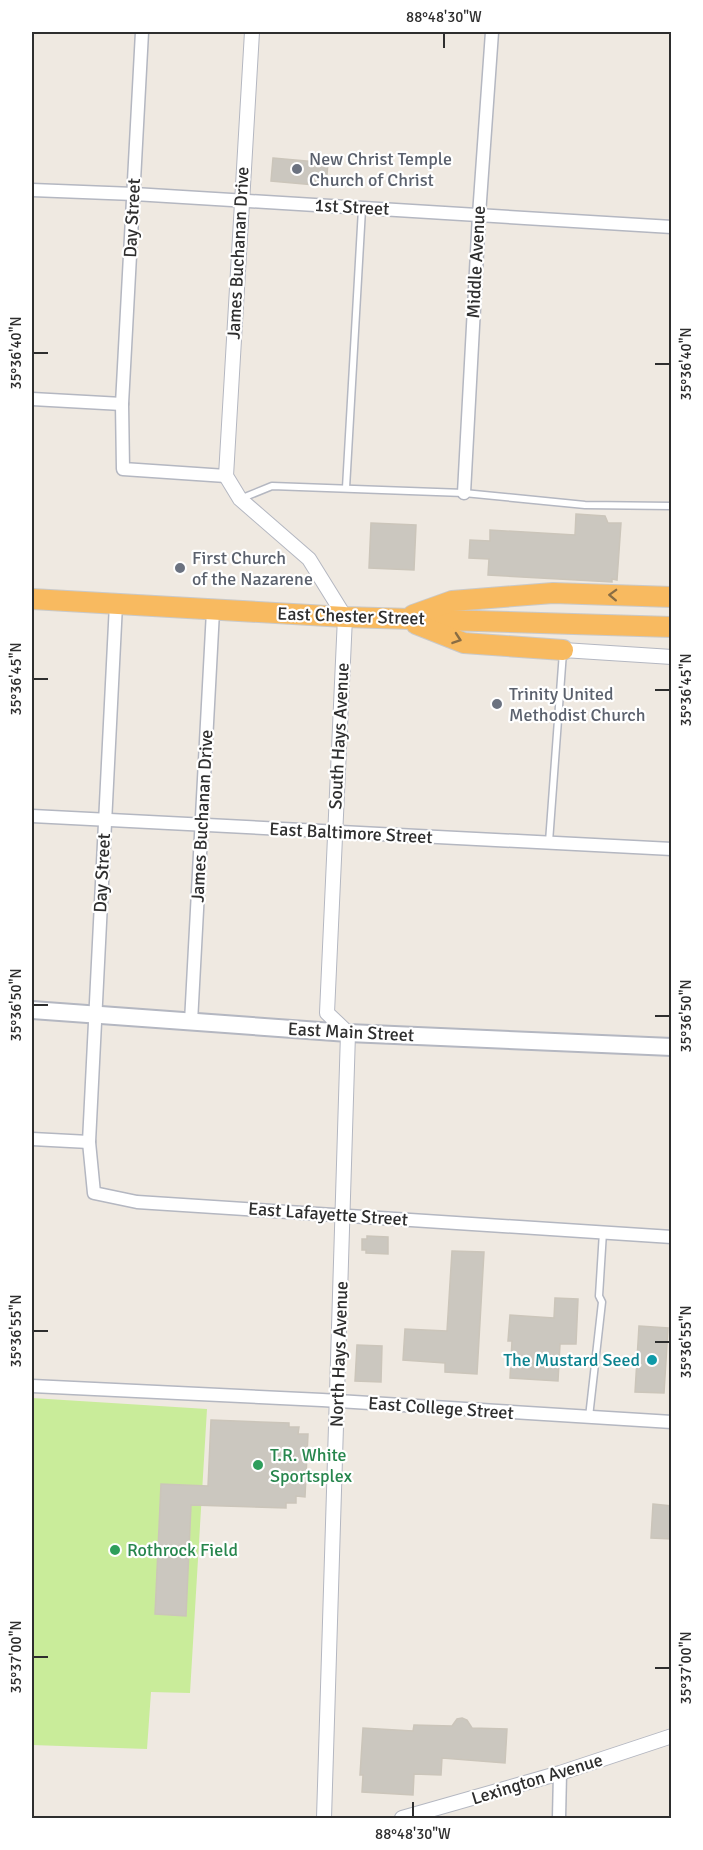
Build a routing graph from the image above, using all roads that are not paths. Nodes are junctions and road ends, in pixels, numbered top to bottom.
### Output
1 (142, 32) edge
2 (252, 32) edge
3 (492, 32) edge
4 (32, 190) edge
5 (134, 194) junction
6 (241, 200) junction
7 (363, 208) junction
8 (478, 215) junction
9 (672, 227) edge
10 (32, 399) edge
11 (122, 404) junction
12 (226, 476) junction
13 (346, 488) junction
14 (464, 493) junction
15 (240, 500) junction
16 (672, 506) edge
17 (672, 597) edge
18 (32, 599) edge
19 (116, 604) junction
20 (213, 611) junction
21 (345, 617) junction
22 (402, 618) junction
23 (669, 627) edge
24 (563, 650) junction
25 (672, 657) edge
26 (32, 816) edge
27 (105, 820) junction
28 (201, 825) junction
29 (335, 832) junction
30 (549, 843) junction
31 (672, 849) edge
32 (32, 1010) edge
33 (95, 1013) junction
34 (191, 1022) junction
35 (348, 1033) junction
36 (672, 1047) edge
37 (32, 1139) edge
38 (89, 1142) junction
39 (343, 1215) junction
40 (603, 1232) junction
41 (672, 1238) edge
42 (32, 1386) edge
43 (337, 1402) junction
44 (589, 1418) junction
45 (672, 1422) edge
46 (672, 1736) edge
47 (560, 1773) junction
48 (432, 1814) edge
49 (324, 1818) edge
50 (402, 1818) edge
51 (559, 1818) edge

1 - 5 street, Day Street
2 - 6 street, James Buchanan Drive
3 - 8 street, Middle Avenue
4 - 5 street, 1st Street
5 - 6 street, 1st Street
5 - 11 street, Day Street
6 - 7 street, 1st Street
6 - 12 street, James Buchanan Drive
7 - 8 street, 1st Street
7 - 13 lane
8 - 9 street, 1st Street
8 - 14 street, Middle Avenue
10 - 11 street
11 - 12 street, Day Street
12 - 15 street
13 - 14 lane
13 - 15 lane
14 - 16 lane
15 - 21 street
17 -> 22 highway
18 - 19 highway, East Chester Street
19 - 20 highway, East Chester Street
19 - 27 street, Day Street
20 - 21 highway, East Chester Street
20 - 28 street, James Buchanan Drive
21 - 22 highway, East Chester Street
21 - 29 street, South Hays Avenue
22 - 23 highway, East Chester Street
22 -> 24 highway
24 - 25 street
24 - 30 lane
26 - 27 street, East Baltimore Street
27 - 28 street, East Baltimore Street
27 - 33 street, Day Street
28 - 29 street, East Baltimore Street
28 - 34 street, James Buchanan Drive
29 - 30 street, East Baltimore Street
29 - 35 street, South Hays Avenue
30 - 31 street, East Baltimore Street
32 - 33 main road, East Main Street
33 - 34 main road, East Main Street
33 - 38 street, Day Street
34 - 35 main road, East Main Street
35 - 36 main road, East Main Street
35 - 39 street, North Hays Avenue
37 - 38 street
38 - 39 street, East Lafayette Street
39 - 40 street, East Lafayette Street
39 - 43 street, North Hays Avenue
40 - 41 street, East Lafayette Street
40 - 44 lane
42 - 43 street, East College Street
43 - 44 street, East College Street
43 - 49 street, North Hays Avenue
44 - 45 street, East College Street
46 - 47 street, Lexington Avenue
47 - 48 street, Lexington Avenue
47 - 51 street
48 - 50 street, Lexington Avenue

